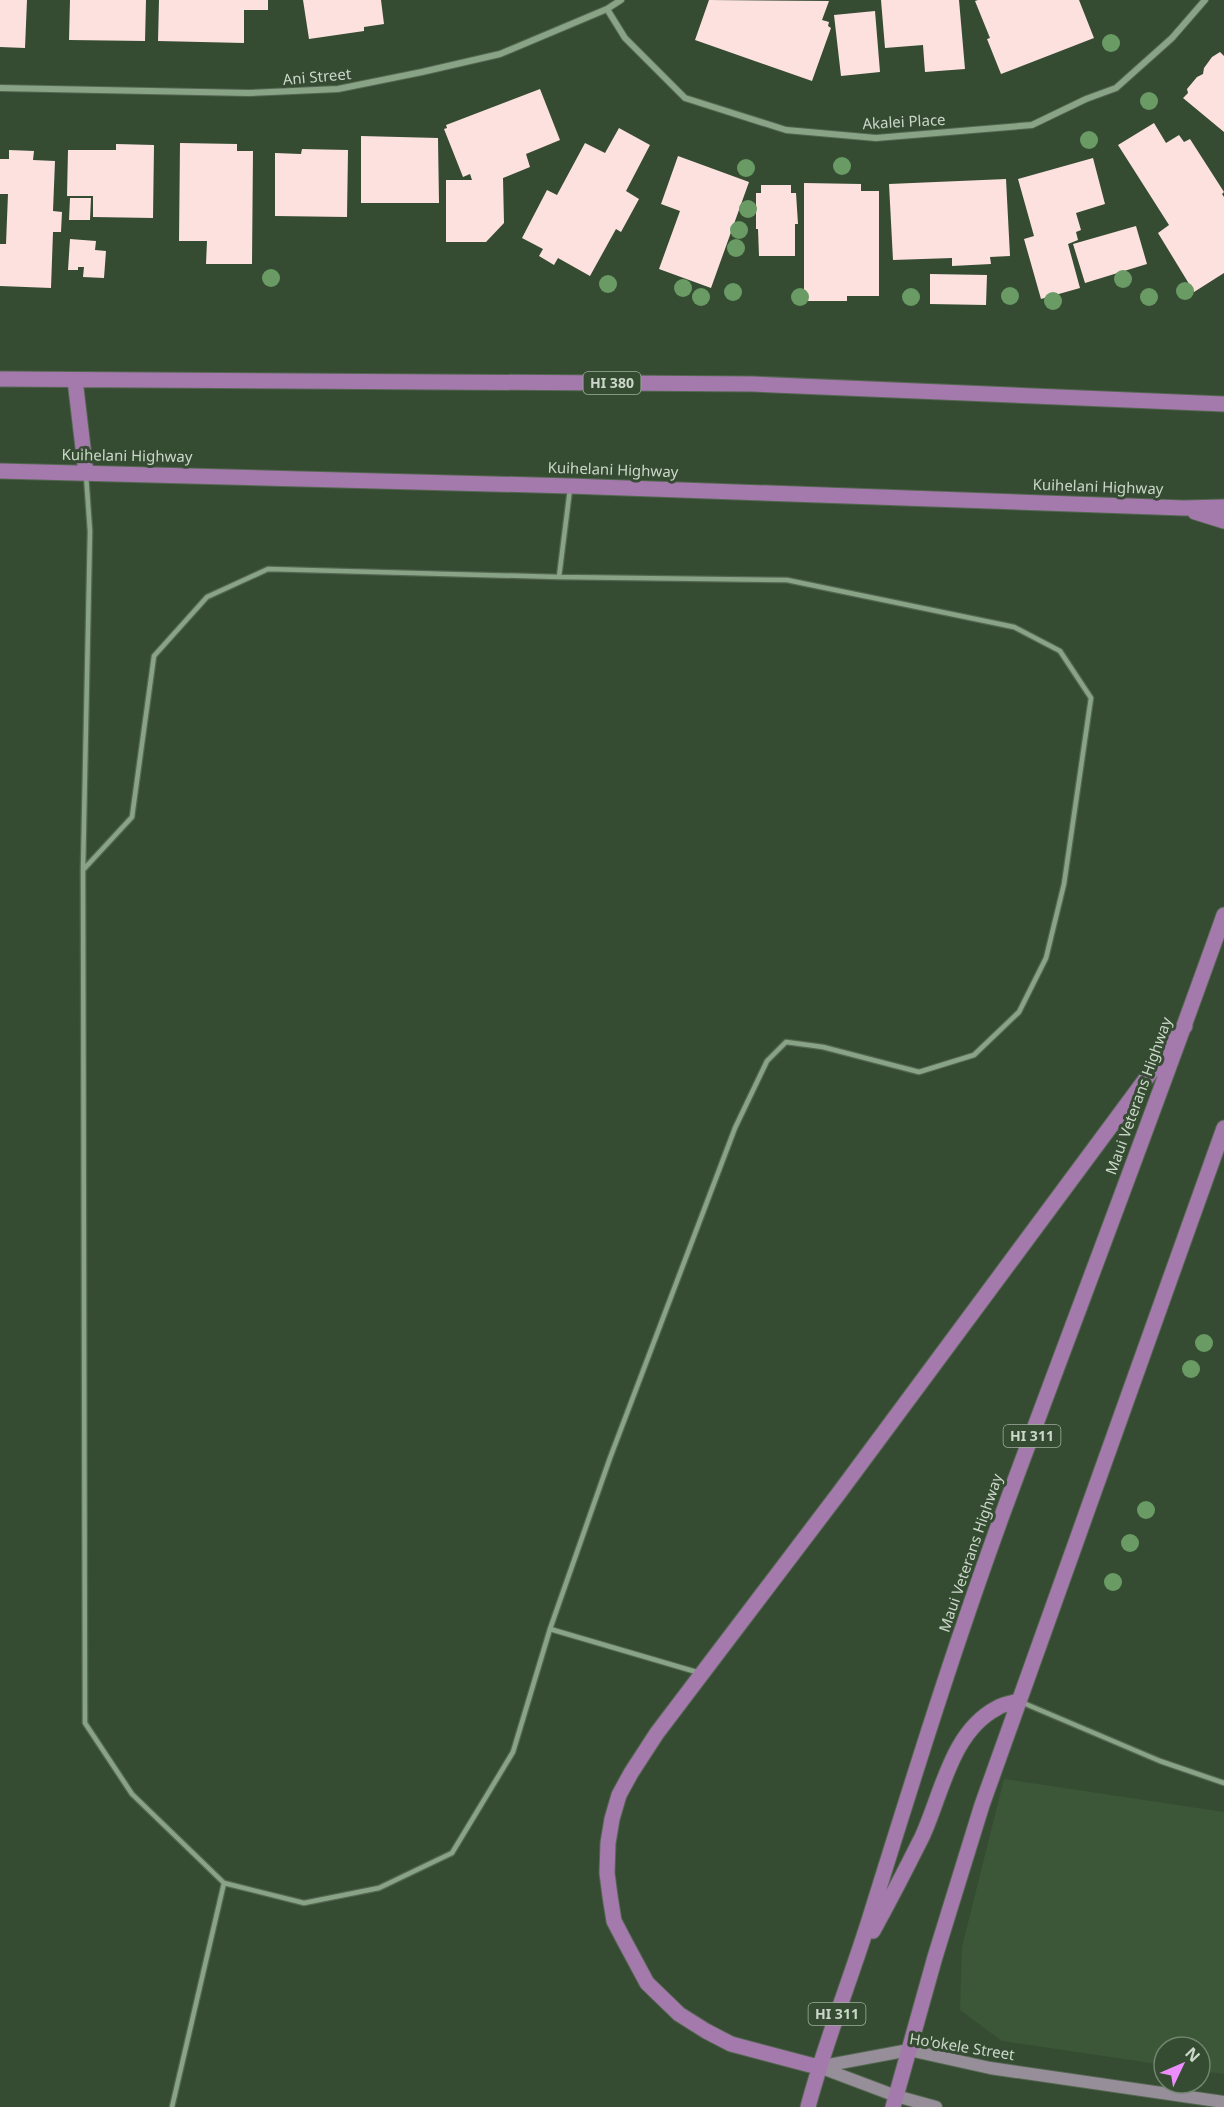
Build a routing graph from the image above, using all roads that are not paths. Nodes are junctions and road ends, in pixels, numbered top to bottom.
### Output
1 (621, 0) edge
2 (1205, 0) edge
3 (607, 9) junction
4 (0, 88) edge
5 (0, 379) edge
6 (75, 380) junction
7 (1224, 404) edge
8 (0, 471) edge
9 (86, 473) junction
10 (570, 486) junction
11 (1224, 507) edge
12 (1184, 508) junction
13 (1224, 522) edge
14 (559, 577) junction
15 (83, 871) junction
16 (1224, 915) edge
17 (1185, 1026) junction
18 (1224, 1128) edge
19 (550, 1629) junction
20 (702, 1673) junction
21 (1019, 1701) junction
22 (1224, 1783) edge
23 (224, 1883) junction
24 (856, 1962) junction
25 (909, 2050) junction
26 (818, 2067) junction
27 (895, 2102) edge
28 (1224, 2102) edge
29 (172, 2107) edge
30 (808, 2107) edge
31 (936, 2107) edge

1 - 3 street, Ani Street
2 - 3 street, Akalei Place
3 - 4 street, Ani Street
5 - 6 main road, HI 380
6 - 7 main road, HI 380
6 - 9 main road
8 - 9 main road, Kuihelani Highway
9 - 10 main road, Kuihelani Highway
9 - 15 lane
10 - 12 main road, Kuihelani Highway
10 - 14 lane
11 - 12 main road, Kuihelani Highway
12 - 13 main road
14 - 15 lane
14 - 19 lane
15 - 23 lane
16 - 17 main road, Maui Veterans Highway / HI 311
17 - 20 main road
17 - 24 main road, Maui Veterans Highway / HI 311
18 - 21 main road
19 - 20 lane
19 - 23 lane
20 - 26 main road
21 - 22 lane
21 - 24 main road
21 - 25 main road
23 - 29 lane
24 - 26 main road, Maui Veterans Highway / HI 311
25 - 26 main road, Ho'okele Street
25 - 27 main road
25 - 28 main road, Ho'okele Street
26 - 27 main road
26 - 30 main road, Maui Veterans Highway / HI 311
27 - 31 main road

